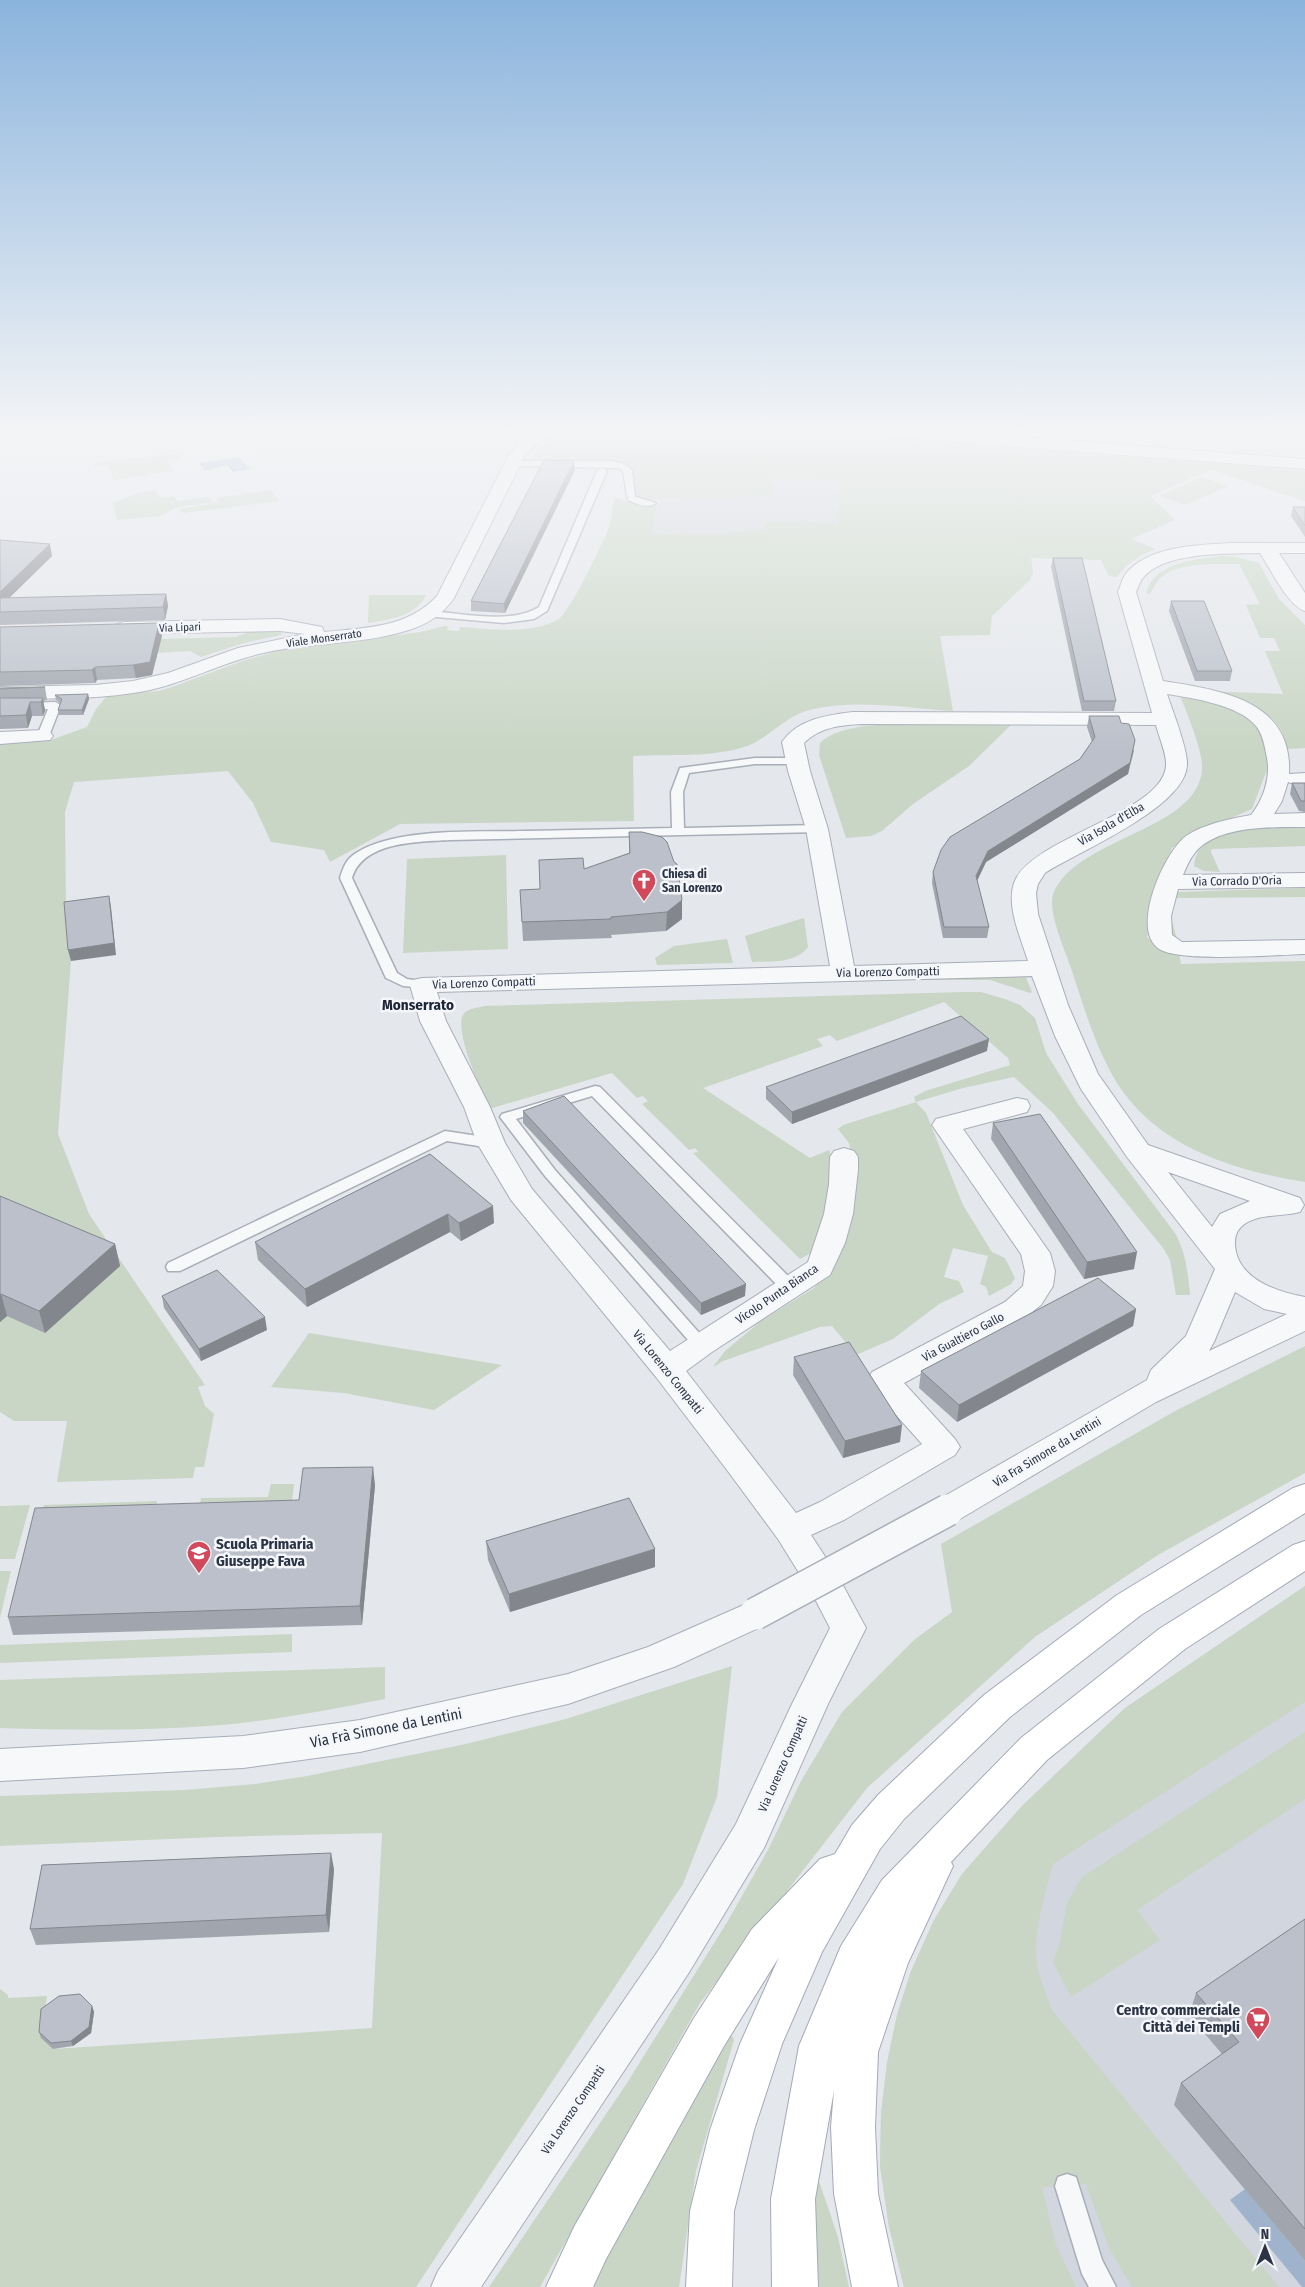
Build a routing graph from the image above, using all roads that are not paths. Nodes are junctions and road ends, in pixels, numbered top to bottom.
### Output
1 (475, 539) edge
2 (573, 539) edge
3 (1305, 548) edge
4 (1267, 549) junction
5 (1297, 585) edge
6 (1305, 605) edge
7 (429, 614) junction
8 (108, 629) edge
9 (328, 637) junction
10 (1156, 686) junction
11 (0, 693) edge
12 (0, 707) edge
13 (1165, 719) junction
14 (44, 736) joint
15 (0, 738) edge
16 (797, 761) junction
17 (1305, 820) edge
18 (1258, 821) junction
19 (817, 830) junction
20 (678, 832) junction
21 (1305, 880) edge
22 (1168, 882) junction
23 (1305, 947) edge
24 (1042, 968) junction
25 (843, 972) junction
26 (422, 985) junction
27 (1017, 1106) dead end
28 (491, 1144) junction
29 (1137, 1151) junction
30 (844, 1157) dead end
31 (1297, 1206) edge
32 (1226, 1265) junction
33 (174, 1267) dead end
34 (790, 1288) junction
35 (1305, 1307) edge
36 (1305, 1318) edge
37 (702, 1344) junction
38 (667, 1369) junction
39 (1145, 1394) junction
40 (1305, 1497) edge
41 (790, 1530) junction
42 (1305, 1554) edge
43 (755, 1614) joint
44 (0, 1765) edge
45 (866, 1837) junction
46 (942, 1846) junction
47 (1067, 2186) dead end
48 (454, 2287) edge
49 (569, 2287) edge
50 (709, 2287) edge
51 (795, 2287) edge
52 (875, 2287) edge
53 (1103, 2287) edge

1 - 7 street, Viale Monserrato
2 - 7 lane
3 - 4 street, Via Isola d'Elba
4 - 5 street
4 - 10 street, Via Isola d'Elba
5 - 6 street
7 - 9 street, Viale Monserrato
8 - 9 street, Via Lipari
9 - 11 street, Viale Monserrato
10 - 13 street, Via Isola d'Elba
10 - 18 street
12 - 14 lane
13 - 16 street
13 - 24 street, Via Isola d'Elba
14 - 15 street
16 - 19 street
16 - 20 lane
17 - 18 street
18 - 22 street
19 - 20 lane
19 - 25 street
20 - 26 lane
21 - 22 street, Via Corrado D'Oria
22 - 23 street
24 - 25 street, Via Lorenzo Compatti
24 - 29 street, Via Isola d'Elba
25 - 26 street, Via Lorenzo Compatti
26 - 28 street, Via Lorenzo Compatti
27 - 41 street, Via Gualtiero Gallo
28 - 33 lane
28 - 38 street, Via Lorenzo Compatti
29 - 31 street
29 - 32 street, Via Isola d'Elba
30 - 34 street, Vicolo Punta Bianca
31 - 32 street
32 - 35 street, Via Isola d'Elba
32 - 39 street
34 - 37 street, Vicolo Punta Bianca
34 - 37 lane
36 - 39 street
37 - 38 street, Vicolo Punta Bianca
38 - 41 street, Via Lorenzo Compatti
39 - 43 street, Via Fra Simone da Lentini, bridge
40 - 45 main road
41 - 48 street, Via Lorenzo Compatti
42 - 46 main road
43 - 44 street, Via Frà Simone da Lentini
45 - 49 main road
45 - 50 main road
46 - 51 main road
46 - 52 main road
47 - 53 lane

